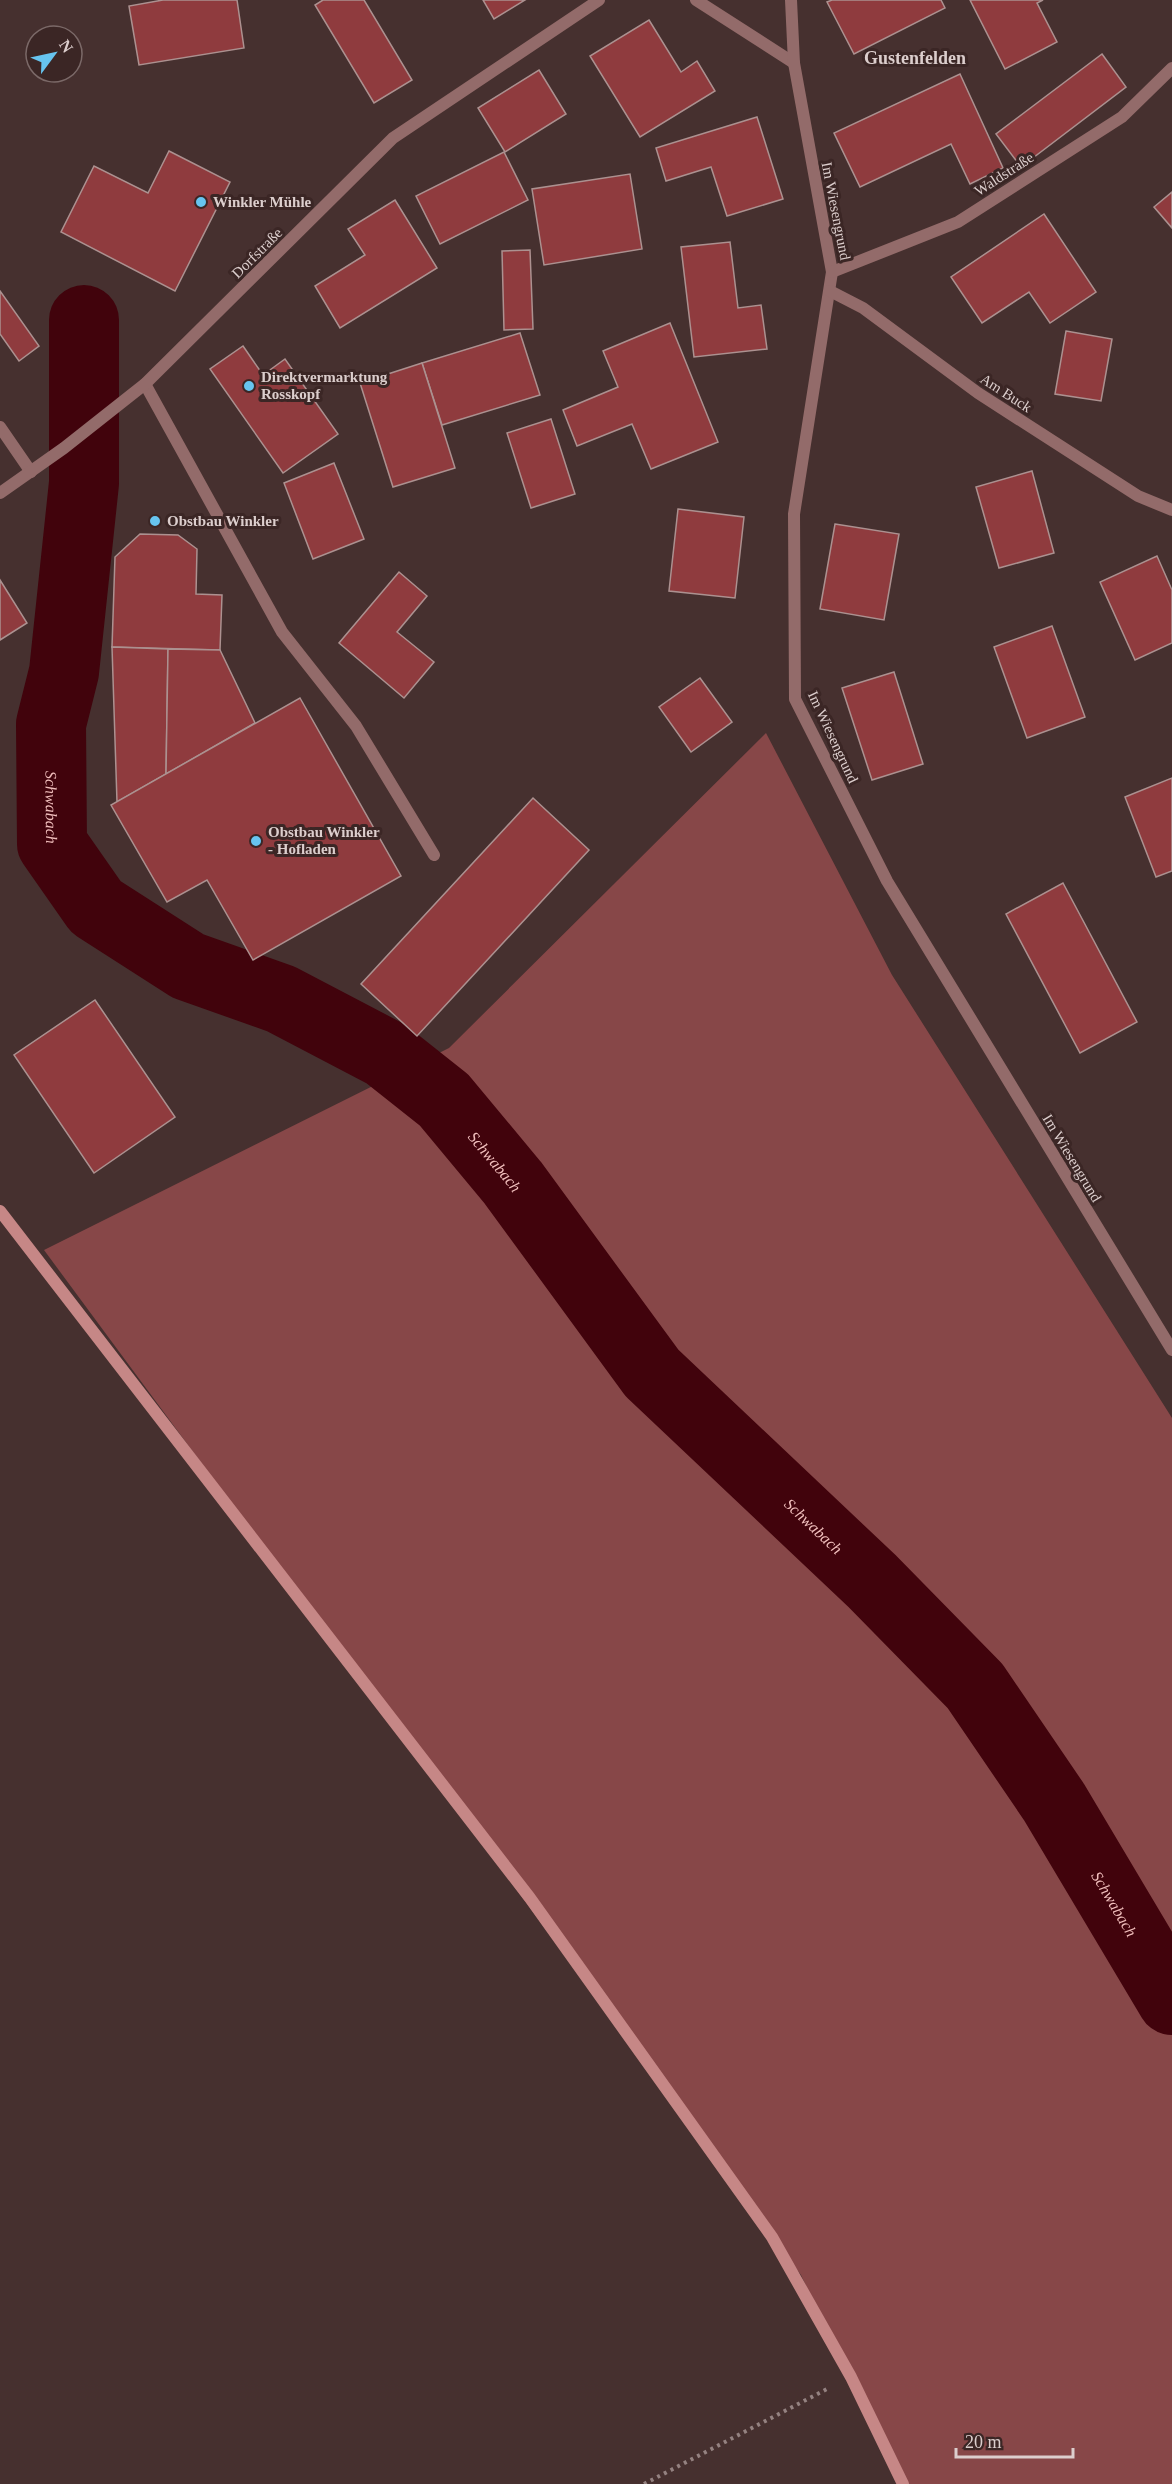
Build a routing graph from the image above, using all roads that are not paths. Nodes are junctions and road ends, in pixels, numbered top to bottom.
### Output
1 (599, 0) edge
2 (696, 0) edge
3 (791, 0) edge
4 (794, 63) junction
5 (1172, 68) edge
6 (832, 272) junction
7 (830, 291) junction
8 (145, 384) junction
9 (0, 426) edge
10 (31, 472) junction
11 (0, 493) edge
12 (1172, 510) edge
13 (434, 855) dead end
14 (0, 1211) edge
15 (1172, 1350) edge
16 (903, 2484) edge

1 - 8 street, Dorfstraße
2 - 4 street
3 - 4 street
4 - 6 street, Im Wiesengrund
5 - 6 street, Waldstraße
6 - 7 street, Im Wiesengrund
7 - 12 street, Am Buck
7 - 15 street, Im Wiesengrund
8 - 10 street, Dorfstraße
8 - 13 street
9 - 10 street
10 - 11 street, Dorfstraße
14 - 16 main road

